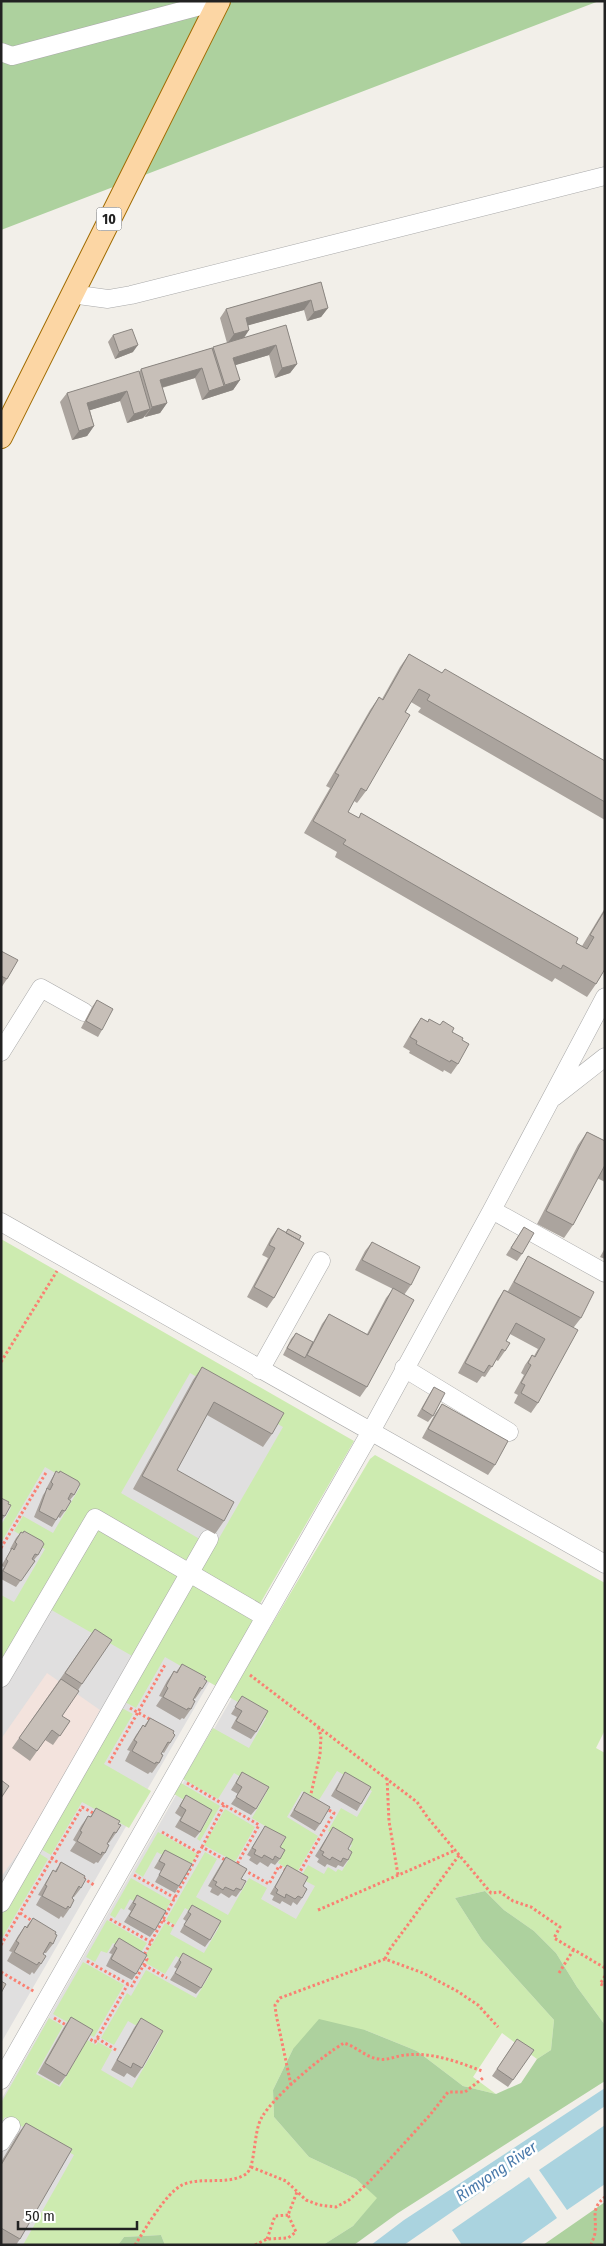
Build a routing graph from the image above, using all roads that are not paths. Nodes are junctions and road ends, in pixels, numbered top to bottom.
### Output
1 (219, 1) edge
2 (1, 52) edge
3 (605, 176) edge
4 (71, 294) junction
5 (1, 437) edge
6 (605, 998) edge
7 (84, 1012) dead end
8 (1, 1052) edge
9 (605, 1057) edge
10 (548, 1101) junction
11 (492, 1210) junction
12 (1, 1222) edge
13 (321, 1261) dead end
14 (605, 1273) edge
15 (404, 1368) junction
16 (260, 1370) junction
17 (509, 1432) dead end
18 (370, 1433) junction
19 (209, 1539) dead end
20 (605, 1564) edge
21 (190, 1574) junction
22 (265, 1617) junction
23 (1, 1678) edge
24 (1, 1903) edge
25 (1, 2080) edge
26 (11, 2126) dead end
27 (1, 2142) edge

1 - 2 street
1 - 4 main road, 10
3 - 4 street
4 - 5 main road, 10
6 - 10 street
7 - 8 street
9 - 10 street
10 - 11 street
11 - 14 street
11 - 15 street
12 - 16 street
13 - 16 street
15 - 17 street
15 - 18 street
16 - 18 street
18 - 20 street
18 - 22 street
19 - 21 street
21 - 22 street
21 - 23 street
21 - 24 street
22 - 25 street
26 - 27 street

